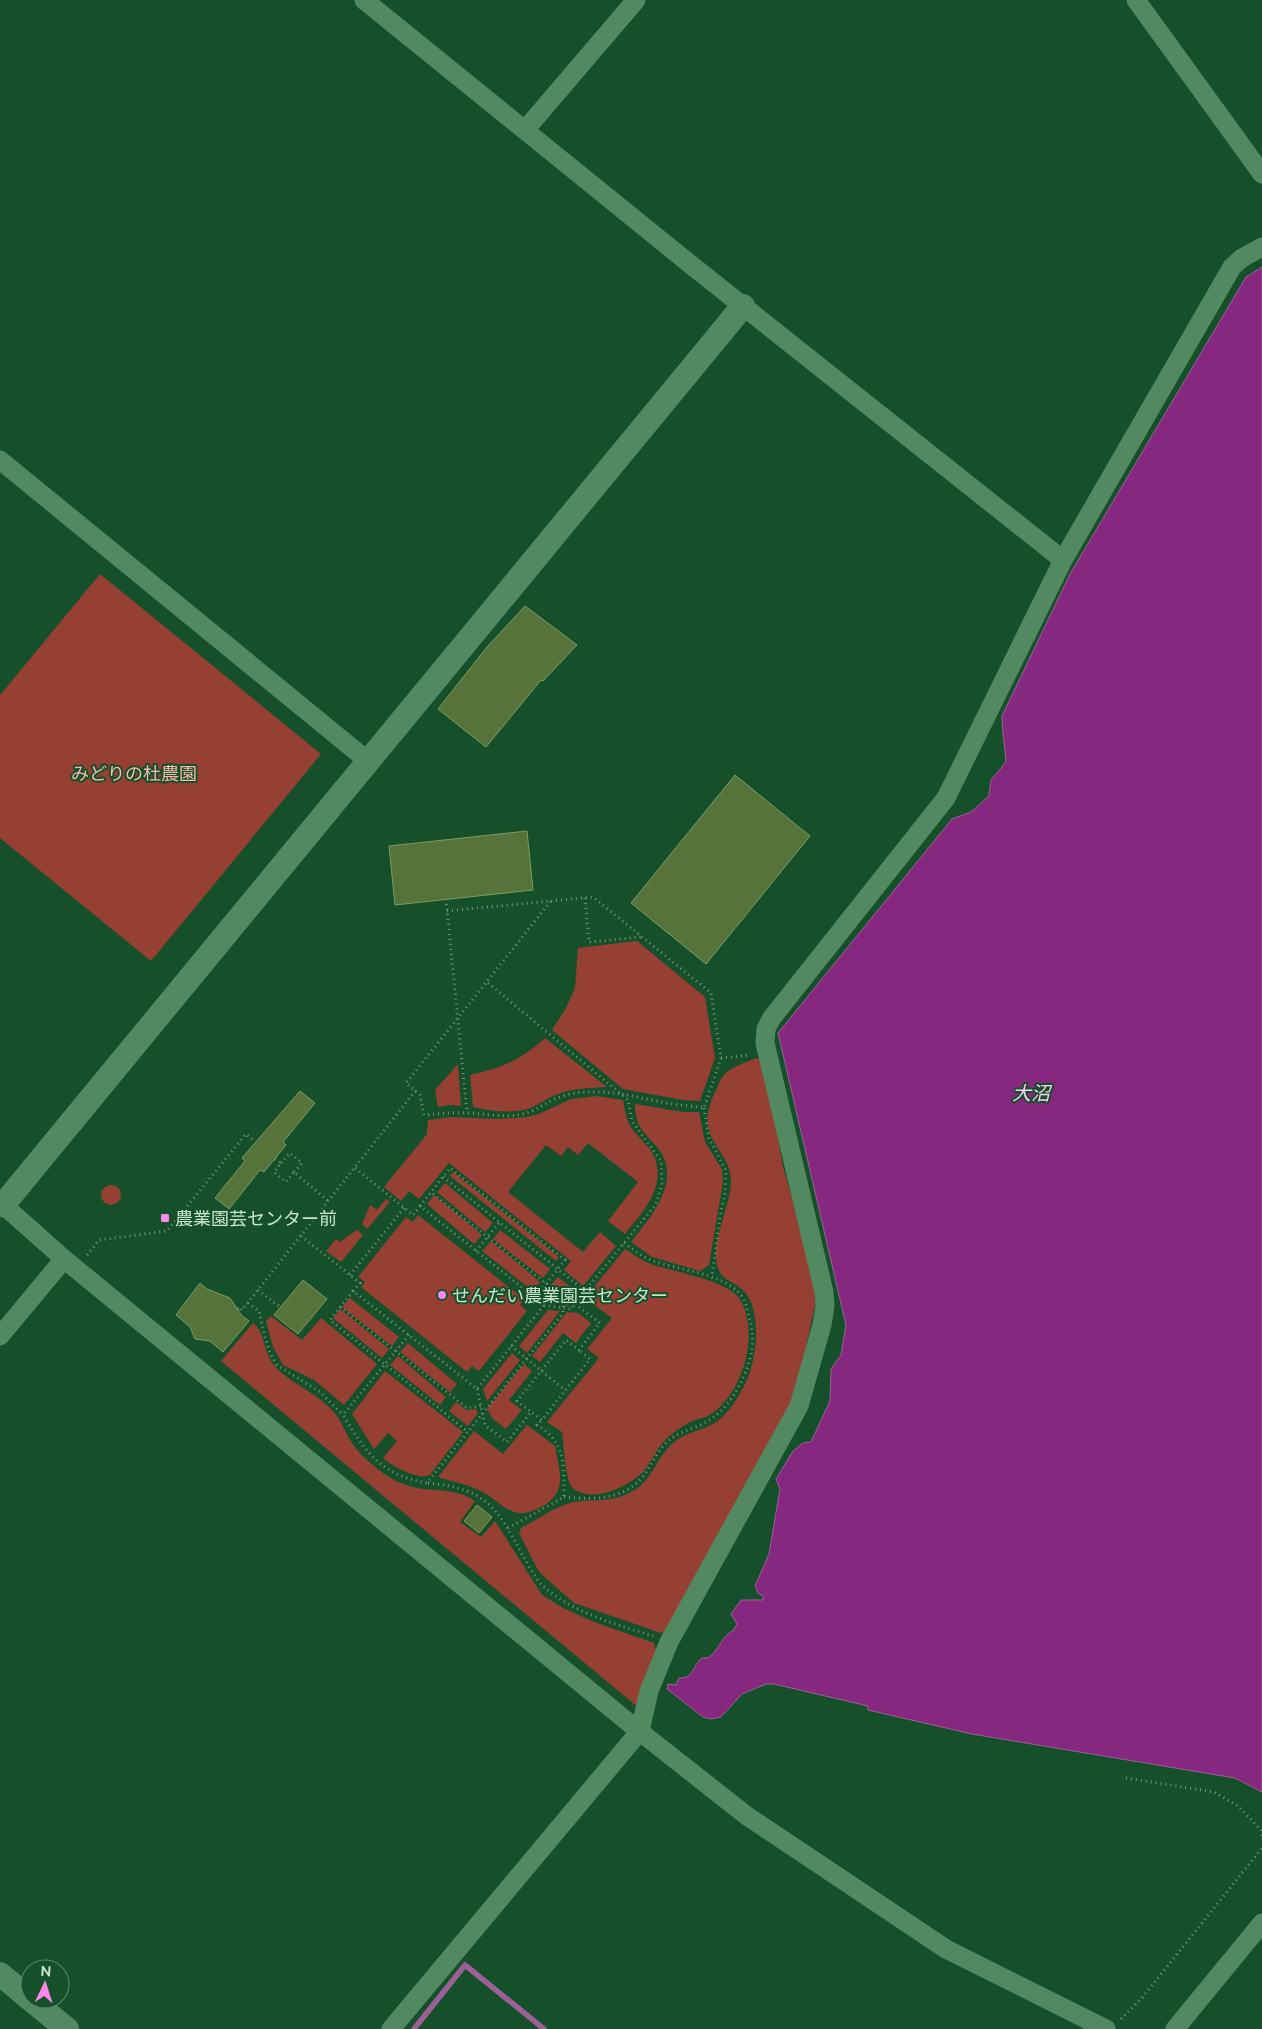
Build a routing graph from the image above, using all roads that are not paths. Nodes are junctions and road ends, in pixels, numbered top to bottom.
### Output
1 (364, 0) edge
2 (636, 0) edge
3 (1136, 0) edge
4 (525, 130) junction
5 (1262, 174) edge
6 (1262, 247) edge
7 (743, 306) junction
8 (0, 460) edge
9 (1063, 560) junction
10 (368, 760) junction
11 (2, 1204) edge
12 (69, 1263) junction
13 (0, 1336) edge
14 (640, 1731) junction
15 (1262, 1923) edge
16 (0, 1974) edge
17 (20, 1991) edge
18 (42, 2009) edge
19 (1112, 2026) edge
20 (67, 2029) edge
21 (391, 2029) edge
22 (1175, 2029) edge

1 - 4 street
2 - 4 street
3 - 5 street
4 - 7 street
6 - 9 street
7 - 9 street
7 - 10 street
8 - 10 street
9 - 14 street
10 - 11 street
11 - 12 street
12 - 13 street
12 - 14 street
14 - 19 street
14 - 21 street
15 - 22 street
16 - 17 street
18 - 20 street

